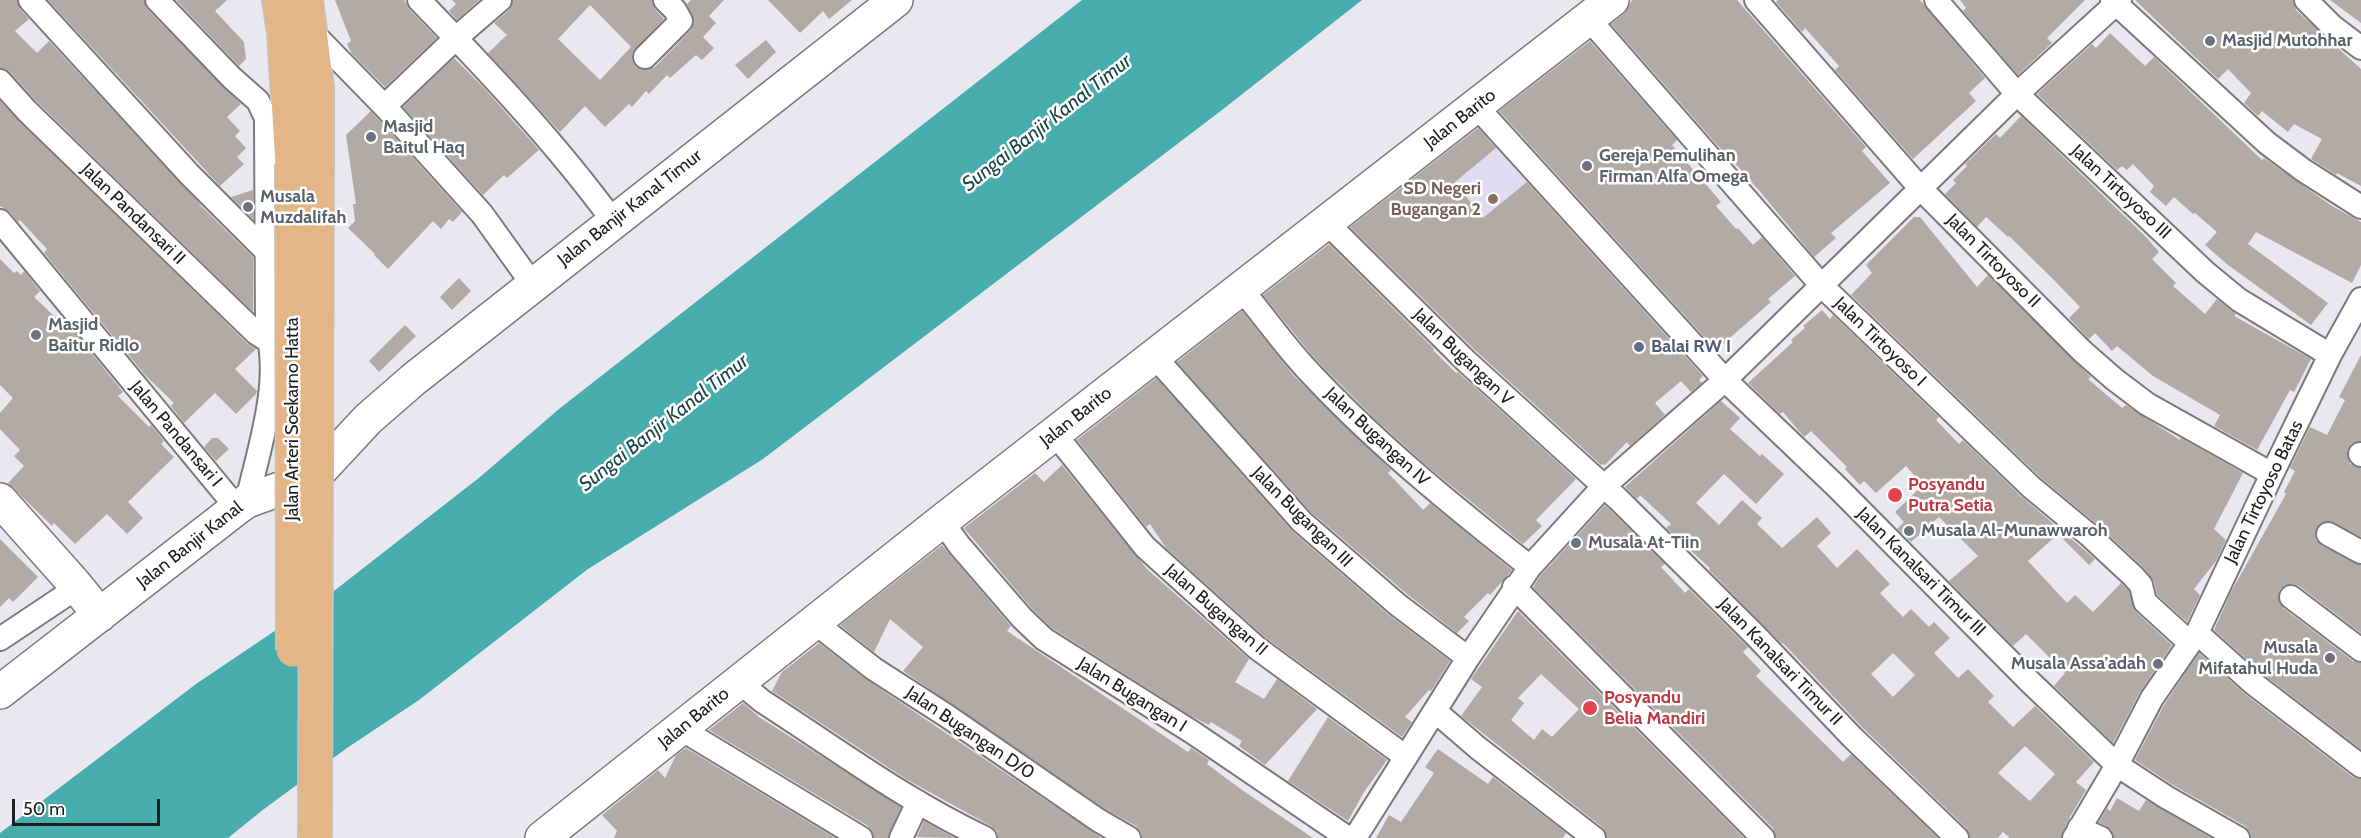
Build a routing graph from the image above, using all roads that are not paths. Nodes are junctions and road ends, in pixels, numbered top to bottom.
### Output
1 (30, 0) edge
2 (157, 0) edge
3 (279, 0) edge
4 (419, 0) edge
5 (500, 0) edge
6 (665, 0) edge
7 (896, 0) edge
8 (1756, 0) edge
9 (1936, 0) edge
10 (2306, 0) edge
11 (2116, 2) edge
12 (1600, 9) edge
13 (308, 15) edge
14 (456, 38) junction
15 (2361, 48) edge
16 (645, 57) dead end
17 (0, 81) edge
18 (2017, 94) junction
19 (1476, 106) junction
20 (388, 110) junction
21 (305, 161) junction
22 (1921, 189) junction
23 (2361, 207) edge
24 (0, 221) edge
25 (613, 221) junction
26 (1327, 224) junction
27 (267, 252) junction
28 (533, 285) junction
29 (1822, 286) junction
30 (1241, 289) junction
31 (2361, 299) edge
32 (270, 342) junction
33 (1154, 356) junction
34 (2330, 356) junction
35 (1725, 380) junction
36 (368, 419) joint
37 (1055, 434) junction
38 (2272, 474) junction
39 (1604, 486) junction
40 (0, 500) edge
41 (242, 504) junction
42 (942, 521) junction
43 (2328, 534) dead end
44 (2361, 552) edge
45 (1530, 567) junction
46 (75, 584) junction
47 (1514, 587) junction
48 (2291, 597) dead end
49 (100, 615) junction
50 (814, 622) junction
51 (2193, 638) junction
52 (0, 639) edge
53 (2358, 639) edge
54 (1468, 658) junction
55 (739, 682) junction
56 (0, 692) edge
57 (1435, 711) junction
58 (681, 729) junction
59 (1406, 757) junction
60 (2117, 765) junction
61 (2361, 766) edge
62 (918, 802) junction
63 (2077, 833) edge
64 (293, 838) edge
65 (315, 838) edge
66 (542, 838) edge
67 (861, 838) edge
68 (901, 838) edge
69 (985, 838) edge
70 (1129, 838) edge
71 (1348, 838) edge
72 (1355, 838) edge
73 (1594, 838) edge
74 (1763, 838) edge
75 (1957, 838) edge
76 (2101, 838) edge
77 (2238, 838) edge

1 - 27 street
2 - 27 street
3 - 21 main road, Jalan Arteri Soekarno Hatta
4 - 14 street
5 - 14 street
6 - 16 street
7 - 25 street, Jalan Banjir Kanal Timur
8 - 22 street, Jalan Tirtoyoso II
9 - 18 street, Jalan Tirtoyoso III
10 - 15 street
11 - 18 street
11 - 23 street
12 - 19 street, Jalan Barito
12 - 29 street, Jalan Tirtoyoso I
13 - 20 street
13 - 21 main road, Jalan Arteri Soekarno Hatta
14 - 20 street
14 - 25 street
17 - 32 street, Jalan Pandansari II
18 - 22 street
18 - 34 street, Jalan Tirtoyoso III
19 - 26 street, Jalan Barito
19 - 35 street, Jalan Kanalsari Timur III
20 - 28 street
21 - 64 main road, Jalan Arteri Soekarno Hatta, bridge
21 - 65 main road, Jalan Arteri Soekarno Hatta, bridge
22 - 29 street
22 - 38 street, Jalan Tirtoyoso II
24 - 41 street, Jalan Pandansari I
25 - 28 street, Jalan Banjir Kanal Timur
26 - 30 street, Jalan Barito
26 - 39 street, Jalan Bugangan V
27 - 32 street
28 - 36 street, Jalan Banjir Kanal Timur
29 - 35 street
29 - 51 street, Jalan Tirtoyoso I
30 - 33 street, Jalan Barito
30 - 45 street, Jalan Bugangan IV
31 - 34 street, Jalan Tirtoyoso Batas
32 - 41 street
33 - 37 street, Jalan Barito
33 - 54 street, Jalan Bugangan III
34 - 38 street, Jalan Tirtoyoso Batas
35 - 39 street
35 - 60 street, Jalan Kanalsari Timur III
36 - 41 street, Jalan Banjir Kanal
37 - 42 street, Jalan Barito
37 - 59 street, Jalan Bugangan II
38 - 51 street, Jalan Tirtoyoso Batas
39 - 45 street
39 - 75 street, Jalan Kanalsari Timur II
40 - 46 street
41 - 49 street, Jalan Banjir Kanal
42 - 50 street, Jalan Barito
42 - 71 street, Jalan Bugangan I
43 - 44 street
45 - 47 street
46 - 49 street
46 - 52 street
47 - 54 street
47 - 74 street
48 - 53 street
49 - 56 street, Jalan Banjir Kanal
50 - 55 street, Jalan Barito
50 - 70 street, Jalan Bugangan D/0
51 - 60 street, Jalan Tirtoyoso Batas
51 - 61 street, Jalan Tirtoyoso I
54 - 57 street
55 - 58 street, Jalan Barito
55 - 62 street
57 - 59 street
57 - 73 street
58 - 66 street, Jalan Barito
58 - 67 street
59 - 72 street
60 - 63 street, Jalan Tirtoyoso Batas
60 - 77 street, Jalan Kanalsari Timur III
62 - 68 street
62 - 69 street
63 - 76 street

